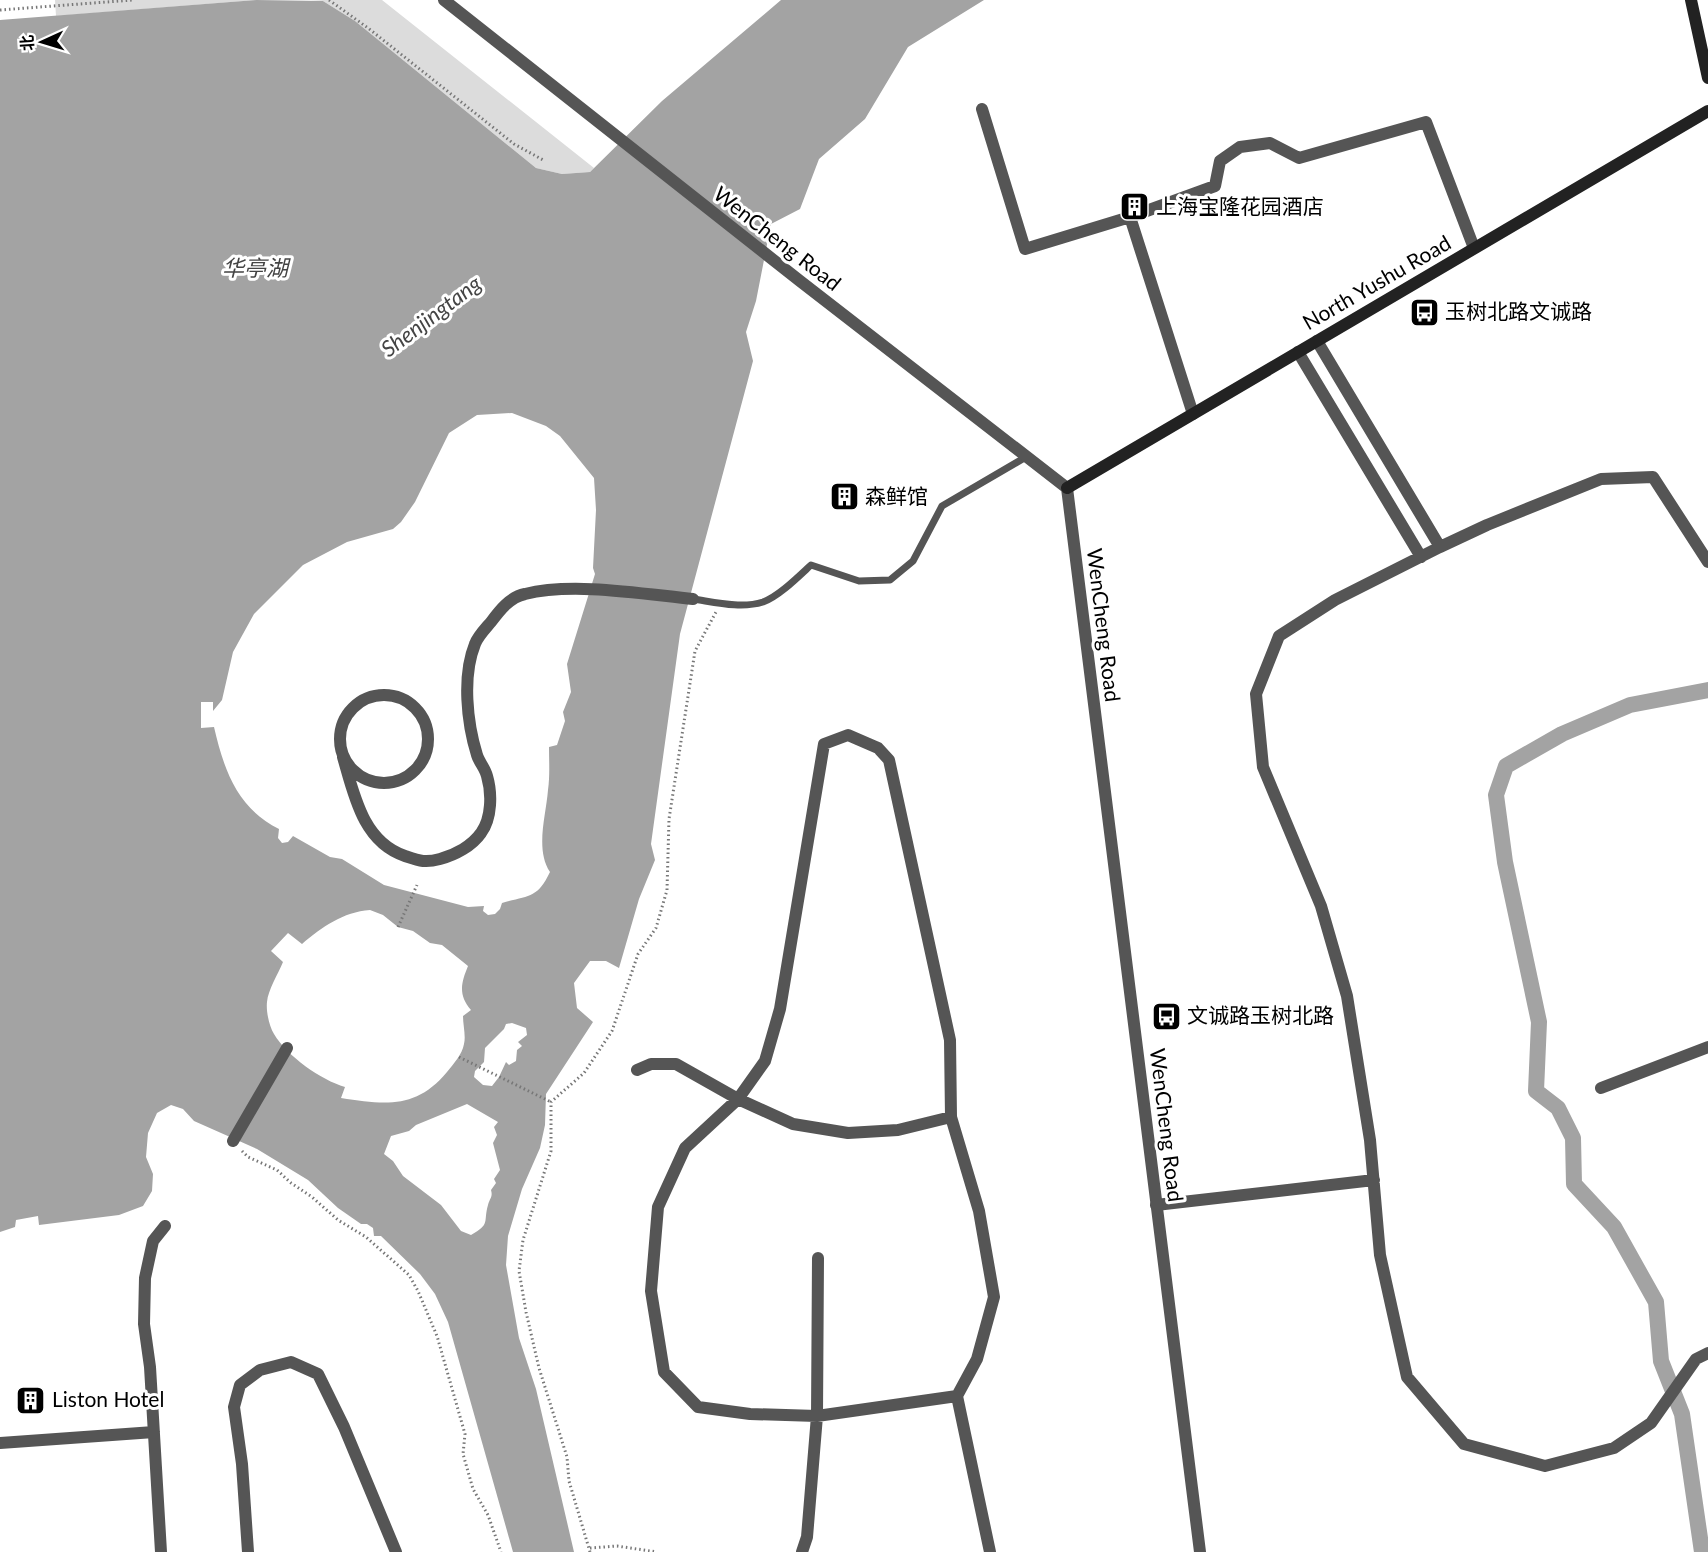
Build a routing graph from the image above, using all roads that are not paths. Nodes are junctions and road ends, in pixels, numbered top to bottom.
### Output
1 (444, 0) edge
2 (1691, 0) edge
3 (1708, 78) edge
4 (982, 109) dead end
5 (1708, 111) edge
6 (1130, 217) junction
7 (1474, 248) junction
8 (1317, 341) junction
9 (1298, 352) junction
10 (1193, 414) junction
11 (1026, 457) junction
12 (1066, 488) junction
13 (1440, 547) junction
14 (1421, 557) junction
15 (1708, 562) edge
16 (693, 599) joint
17 (343, 757) junction
18 (1708, 1047) edge
19 (287, 1048) dead end
20 (637, 1071) dead end
21 (1601, 1088) dead end
22 (738, 1099) junction
23 (951, 1117) junction
24 (232, 1142) road end
25 (1374, 1180) junction
26 (1156, 1205) junction
27 (165, 1226) dead end
28 (818, 1258) dead end
29 (1708, 1353) edge
30 (957, 1395) junction
31 (817, 1416) junction
32 (154, 1432) junction
33 (0, 1443) edge
34 (161, 1552) edge
35 (248, 1552) edge
36 (396, 1552) edge
37 (802, 1552) edge
38 (990, 1552) edge
39 (1200, 1552) edge

1 - 11 street, WenCheng Road
2 - 3 main road
4 - 6 street
5 - 7 main road, North Yushu Road
6 - 7 street
6 - 10 street
7 - 8 main road, North Yushu Road
8 - 9 main road, North Yushu Road
8 - 13 street
9 - 10 main road, North Yushu Road
9 - 14 street
10 - 12 main road, North Yushu Road
11 - 12 street, WenCheng Road
11 - 16 lane
12 - 26 street, WenCheng Road
13 - 14 street
13 - 15 street
14 - 25 street
16 - 17 street
17 - 17 street
18 - 21 street
19 - 24 street
20 - 22 street
22 - 23 street
22 - 23 street
22 - 31 street
23 - 30 street
25 - 26 street
25 - 29 street
26 - 39 street, WenCheng Road
27 - 32 street
28 - 31 street
30 - 31 street
30 - 38 street
31 - 37 street
32 - 33 street
32 - 34 street
35 - 36 street

